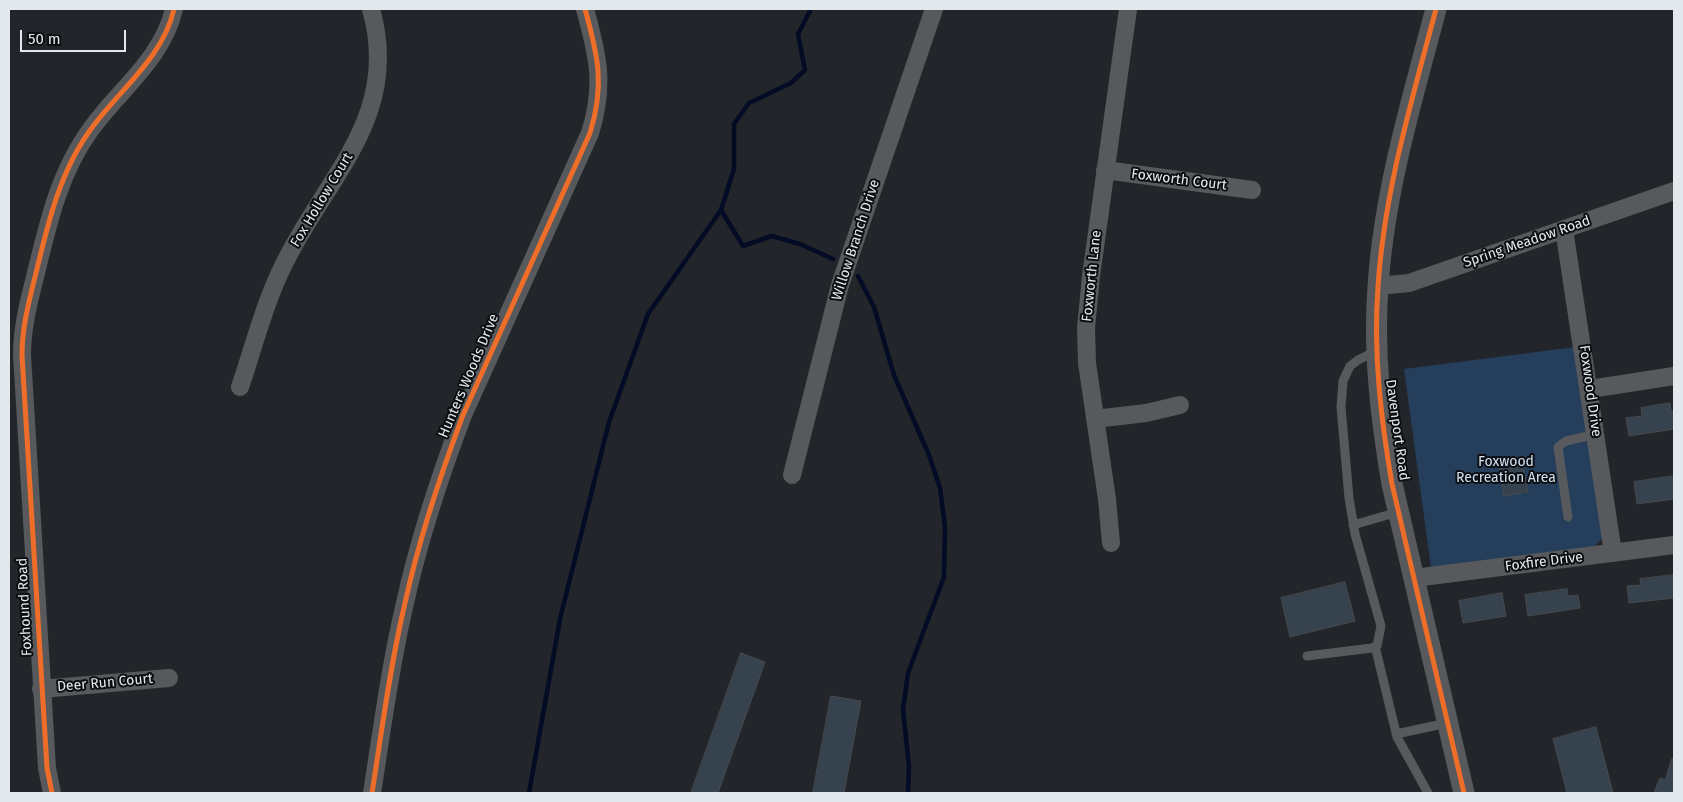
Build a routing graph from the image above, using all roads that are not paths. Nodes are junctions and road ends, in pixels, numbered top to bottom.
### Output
1 (174, 9) edge
2 (371, 9) edge
3 (586, 9) edge
4 (934, 9) edge
5 (1128, 9) edge
6 (1436, 9) edge
7 (1105, 170) junction
8 (1252, 190) dead end
9 (1674, 191) edge
10 (1564, 229) junction
11 (1378, 286) junction
12 (1377, 351) junction
13 (1674, 376) edge
14 (240, 387) dead end
15 (1590, 389) junction
16 (1180, 405) dead end
17 (1095, 419) junction
18 (1596, 434) junction
19 (792, 475) dead end
20 (1399, 512) junction
21 (1568, 517) dead end
22 (1353, 525) junction
23 (1111, 543) dead end
24 (1674, 546) edge
25 (1613, 553) junction
26 (1414, 578) junction
27 (1375, 646) junction
28 (1307, 656) dead end
29 (169, 678) dead end
30 (41, 688) junction
31 (1447, 723) junction
32 (1396, 734) junction
33 (52, 793) edge
34 (372, 793) edge
35 (1428, 793) edge
36 (1464, 793) edge

1 - 30 street, Foxhound Road
2 - 14 street, Fox Hollow Court
3 - 34 street, Hunters Woods Drive
4 - 19 street, Willow Branch Drive
5 - 7 street, Foxworth Lane
6 - 11 street, Davenport Road
7 - 8 street, Foxworth Court
7 - 17 street, Foxworth Lane
9 - 10 street, Spring Meadow Road
10 - 11 street, Spring Meadow Road
10 - 15 street, Foxwood Drive
11 - 12 street, Davenport Road
12 - 20 street, Davenport Road
12 - 22 lane
13 - 15 street
15 - 18 street, Foxwood Drive
16 - 17 street
17 - 23 street, Foxworth Lane
18 - 21 lane
18 - 25 street, Foxwood Drive
20 - 22 lane
20 - 26 street, Davenport Road
22 - 27 lane
24 - 25 street, Foxfire Drive
25 - 26 street, Foxfire Drive
26 - 31 street, Davenport Road
27 - 28 lane
27 - 32 lane
29 - 30 street, Deer Run Court
30 - 33 street, Foxhound Road
31 - 32 lane
31 - 36 street, Davenport Road
32 - 35 lane

